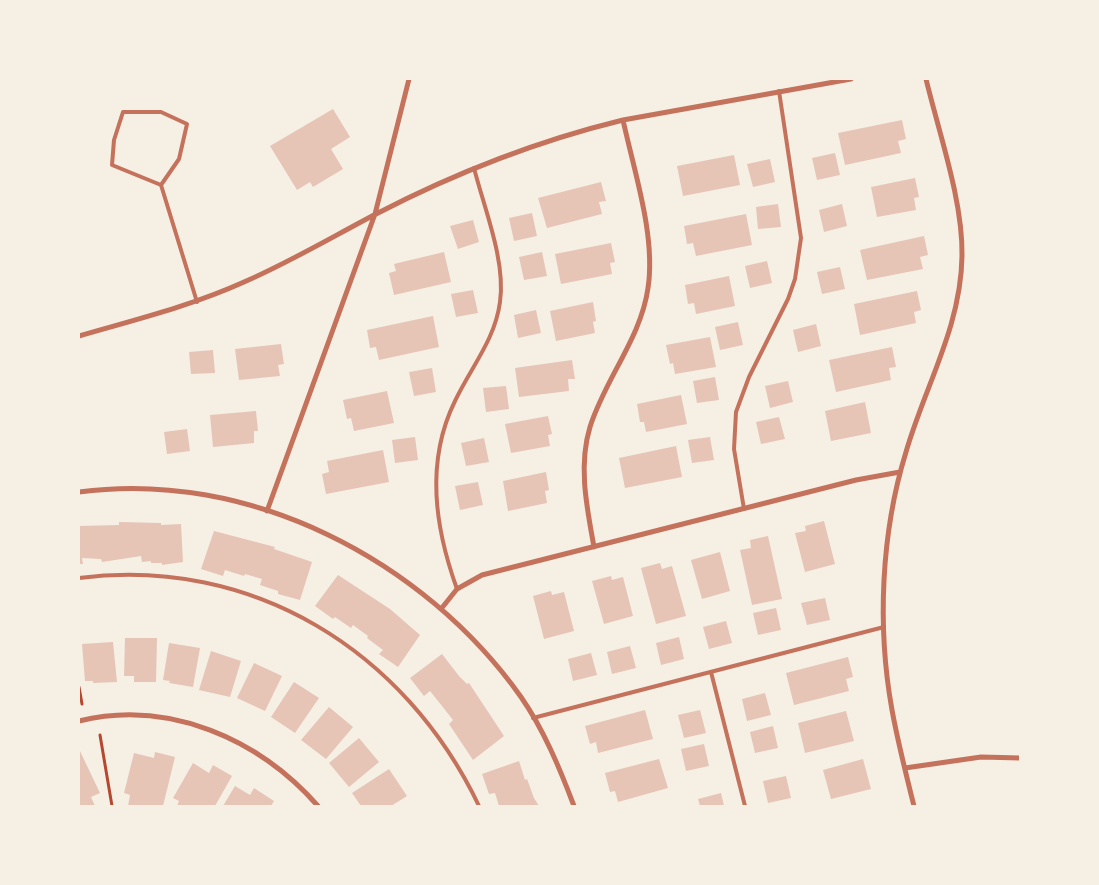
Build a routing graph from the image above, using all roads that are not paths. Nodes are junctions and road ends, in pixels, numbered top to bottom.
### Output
1 (409, 79) edge
2 (851, 79) edge
3 (926, 79) edge
4 (779, 91) junction
5 (623, 120) junction
6 (474, 168) junction
7 (161, 185) junction
8 (375, 214) junction
9 (197, 302) junction
10 (79, 336) edge
11 (900, 472) junction
12 (79, 492) edge
13 (744, 509) junction
14 (267, 511) junction
15 (594, 547) junction
16 (79, 578) edge
17 (457, 589) junction
18 (441, 609) junction
19 (884, 627) junction
20 (711, 672) junction
21 (533, 718) junction
22 (79, 721) edge
23 (1020, 758) edge
24 (905, 768) junction
25 (318, 806) edge
26 (479, 806) edge
27 (574, 806) edge
28 (746, 806) edge
29 (914, 806) edge

1 - 8 street
2 - 4 street
3 - 11 street
4 - 5 street
4 - 13 lane
5 - 6 street
5 - 15 street
6 - 8 street
6 - 17 lane
7 - 7 lane
7 - 9 lane
8 - 9 street
8 - 14 street
9 - 10 street
11 - 13 street
11 - 19 street
12 - 14 street
13 - 15 street
14 - 18 street
15 - 17 street
16 - 26 lane
17 - 18 street
18 - 21 street
19 - 20 lane
19 - 24 street
20 - 21 lane
20 - 28 lane
21 - 27 street
22 - 25 street
23 - 24 street
24 - 29 street

